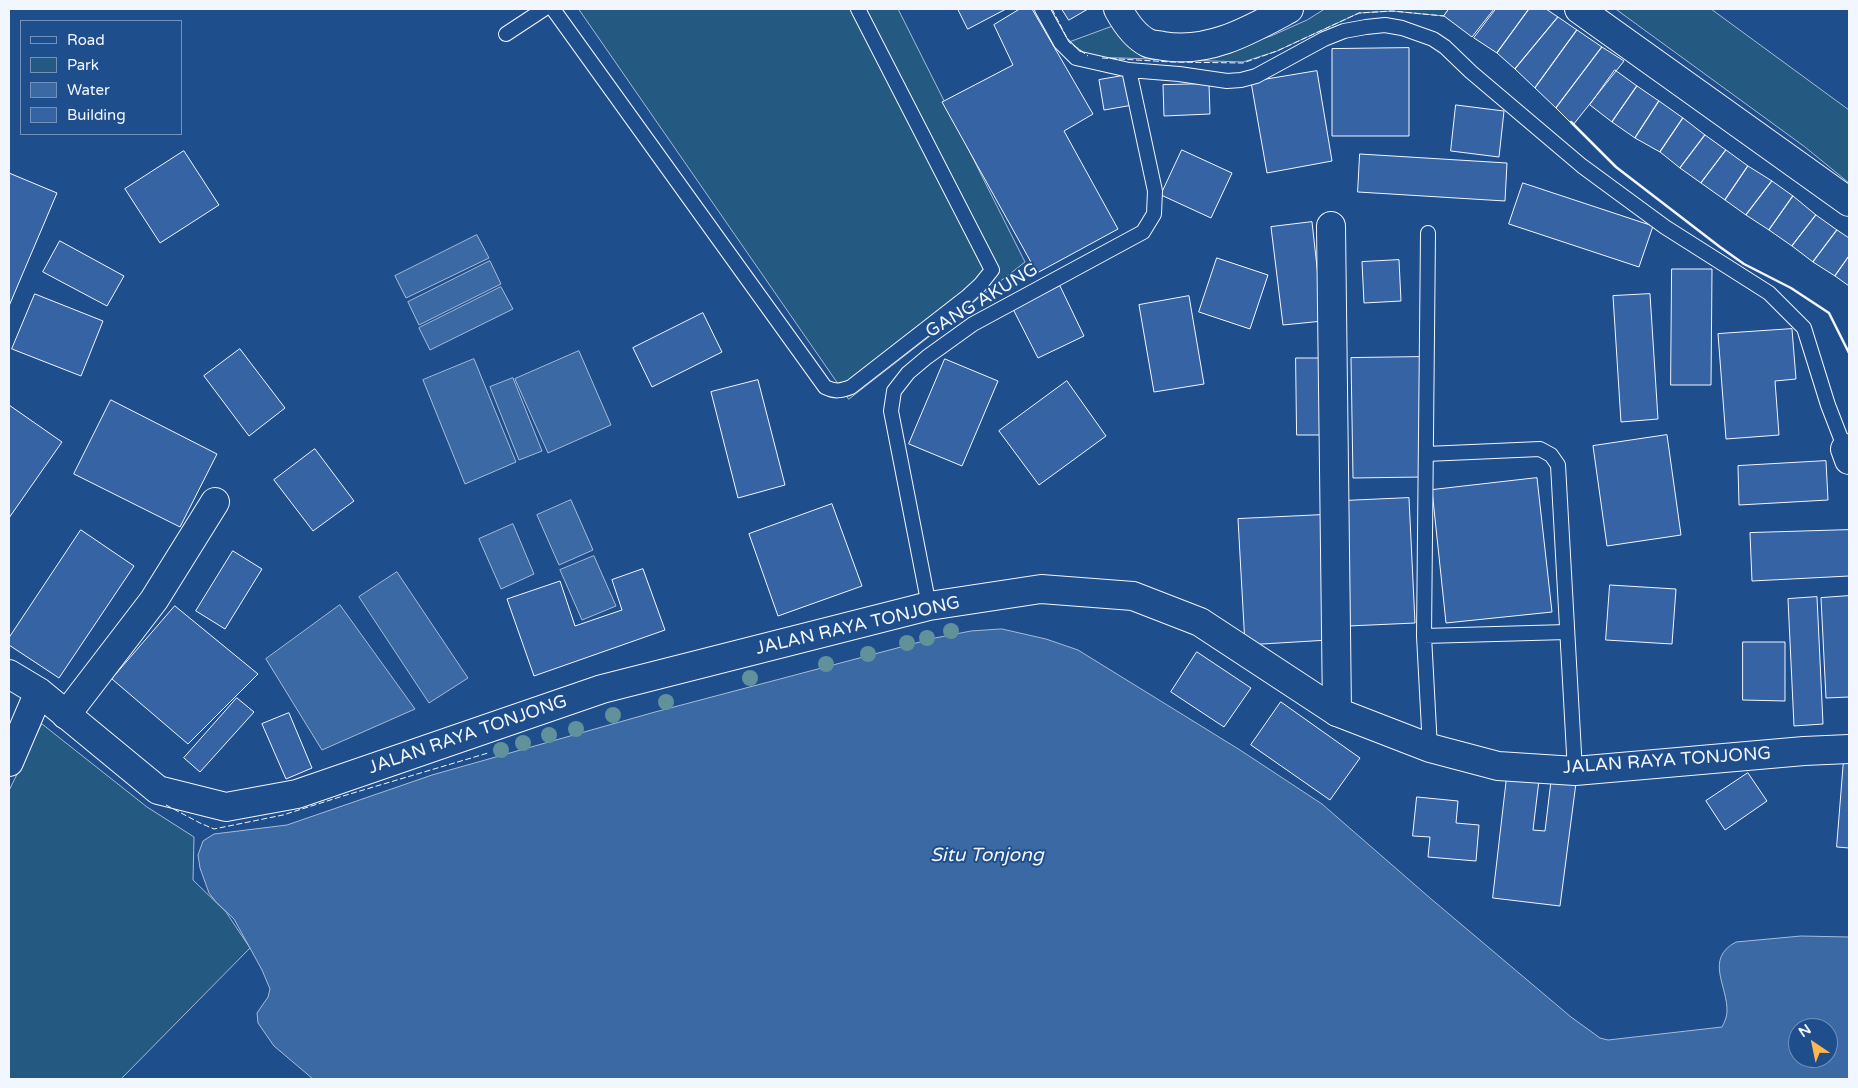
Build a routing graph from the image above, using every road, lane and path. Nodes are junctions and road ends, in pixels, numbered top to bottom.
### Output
1 (544, 9) edge
2 (553, 9) edge
3 (858, 9) edge
4 (1042, 9) edge
5 (1118, 9) edge
6 (1289, 9) edge
7 (1579, 9) edge
8 (506, 34) dead end
9 (1129, 70) junction
10 (1849, 202) edge
11 (1331, 226) dead end
12 (1428, 233) dead end
13 (1848, 452) edge
14 (1426, 454) junction
15 (215, 502) dead end
16 (929, 606) junction
17 (1568, 632) junction
18 (1424, 636) junction
19 (9, 674) edge
20 (39, 692) junction
21 (1337, 712) junction
22 (66, 715) junction
23 (1430, 748) junction
24 (1849, 749) edge
25 (9, 762) edge
26 (1576, 771) junction

1 - 8 lane
2 - 3 lane
4 - 9 lane
5 - 6 main road
7 - 10 main road
9 - 13 lane
9 - 16 lane, GANG AKUNG
11 - 21 main road
12 - 14 lane
14 - 17 lane
14 - 18 lane
15 - 22 main road
16 - 21 main road, JALAN RAYA TONJONG
16 - 22 main road, JALAN RAYA TONJONG
17 - 18 lane
17 - 26 lane
18 - 23 lane
19 - 20 main road, JALAN RAYA TONJONG
20 - 22 main road, JALAN RAYA TONJONG
20 - 25 main road
21 - 23 main road, JALAN RAYA TONJONG
23 - 26 main road, JALAN RAYA TONJONG
24 - 26 main road, JALAN RAYA TONJONG

